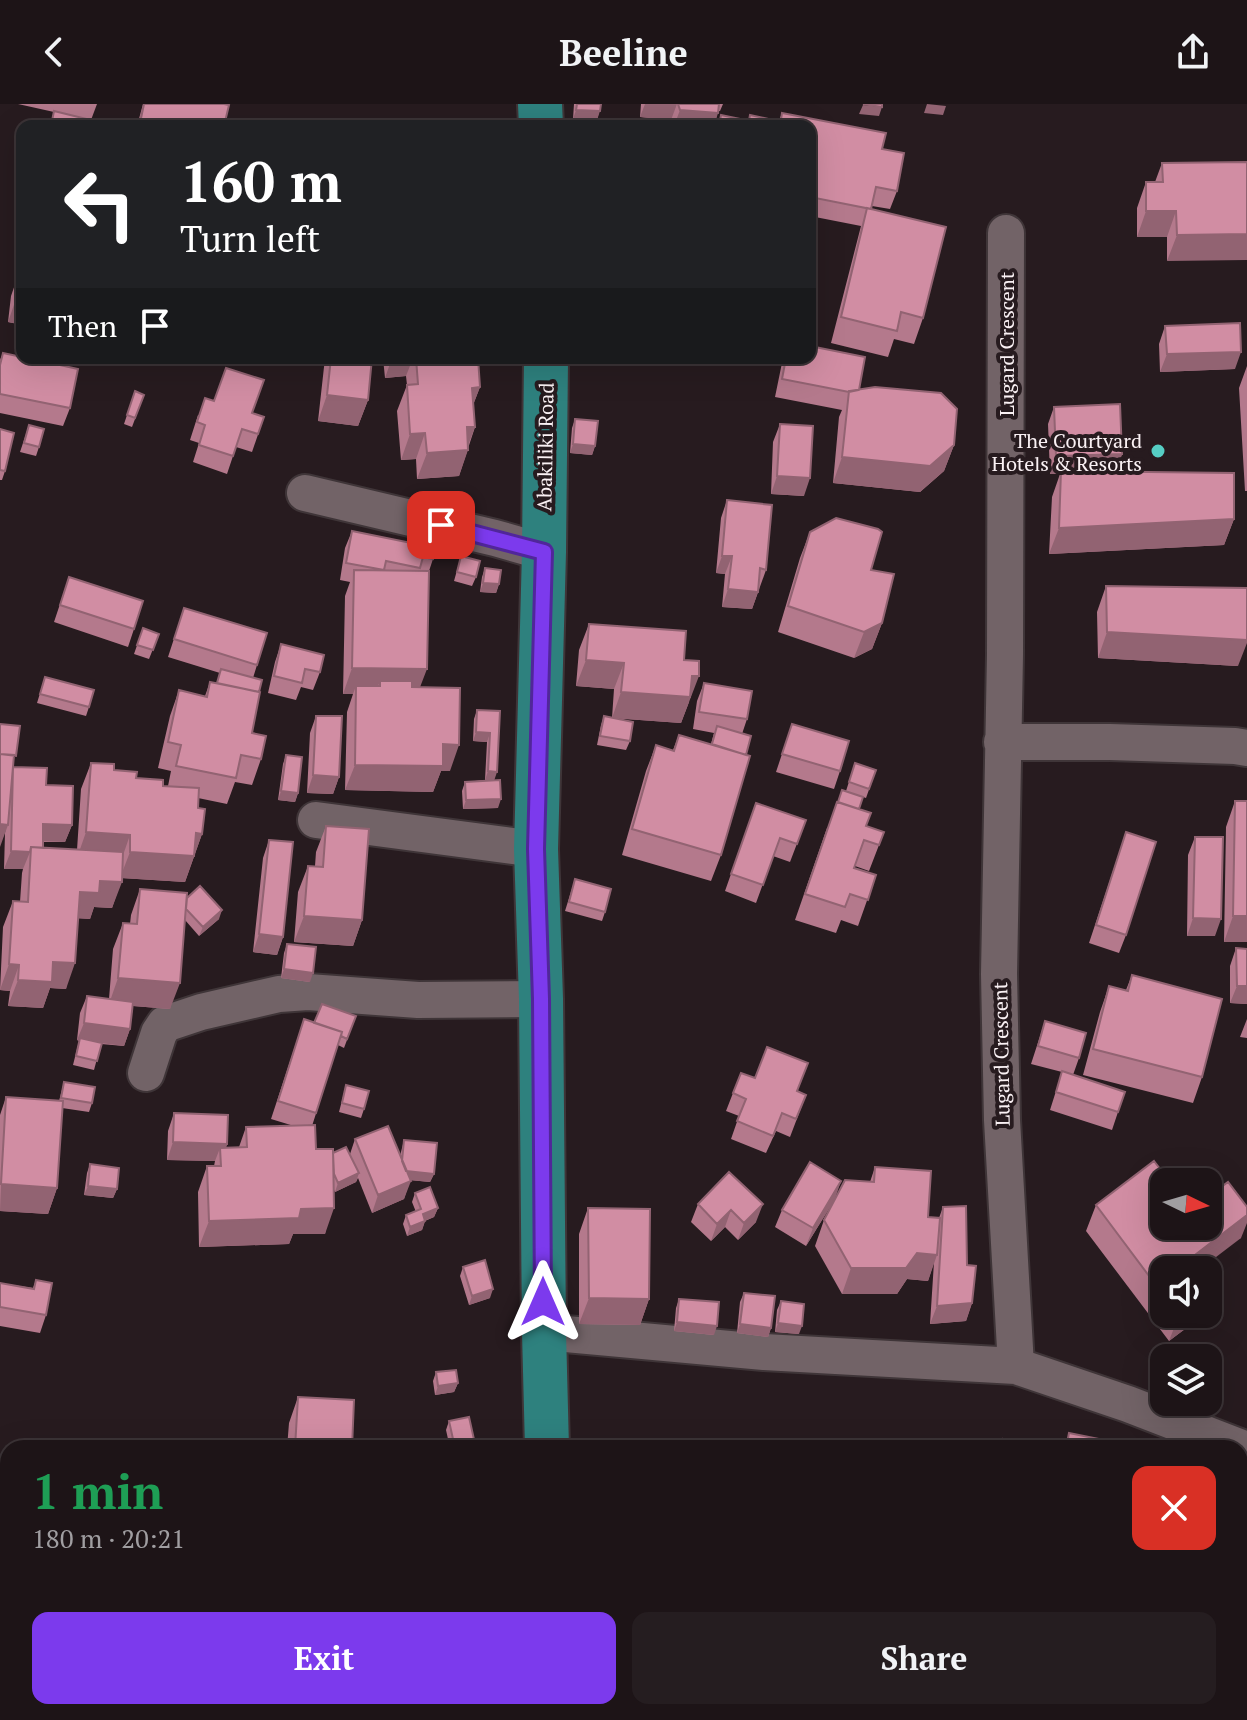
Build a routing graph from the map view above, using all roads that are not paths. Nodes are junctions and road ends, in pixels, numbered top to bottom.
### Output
1 (1006, 233) dead end
2 (546, 364) edge
3 (305, 493) dead end
4 (544, 552) junction
5 (1002, 742) junction
6 (1247, 748) edge
7 (316, 820) dead end
8 (536, 849) junction
9 (541, 999) junction
10 (146, 1073) dead end
11 (544, 1332) junction
12 (1016, 1366) junction
13 (547, 1440) edge
14 (1221, 1440) edge

1 - 5 street, Lugard Crescent
2 - 4 main road, Abakiliki Road
3 - 4 street
4 - 8 main road, Abakiliki Road
5 - 6 street
5 - 12 street, Lugard Crescent
7 - 8 street
8 - 9 main road, Abakiliki Road
9 - 10 street
9 - 11 main road, Abakiliki Road
11 - 12 street
11 - 13 main road, Abakiliki Road
12 - 14 street

